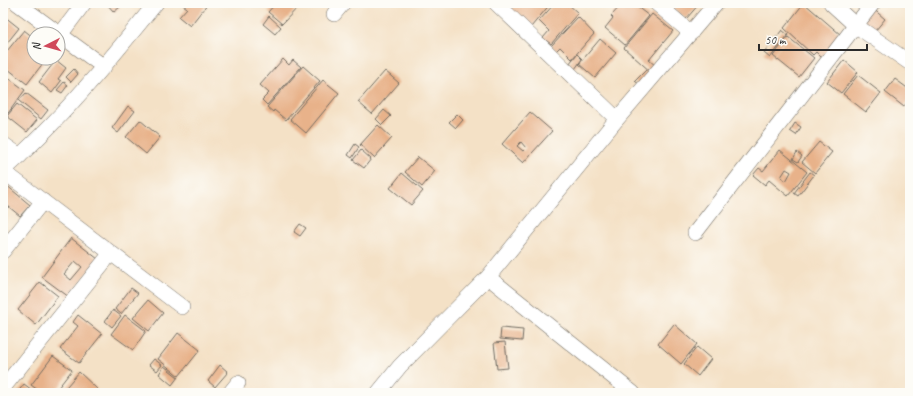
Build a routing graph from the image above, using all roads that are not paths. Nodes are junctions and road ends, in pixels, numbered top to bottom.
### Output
1 (17, 3) edge
2 (84, 3) edge
3 (156, 3) edge
4 (496, 3) edge
5 (656, 3) edge
6 (716, 3) edge
7 (831, 3) edge
8 (873, 3) edge
9 (855, 25) junction
10 (48, 26) edge
11 (66, 27) edge
12 (691, 33) junction
13 (66, 39) edge
14 (910, 63) edge
15 (104, 67) junction
16 (617, 119) junction
17 (3, 144) edge
18 (20, 156) junction
19 (3, 171) edge
20 (43, 201) junction
21 (694, 232) dead end
22 (3, 250) edge
23 (111, 253) junction
24 (488, 277) junction
25 (182, 307) dead end
26 (3, 388) edge
27 (378, 393) edge
28 (633, 393) edge

1 - 10 street
2 - 11 street
3 - 15 street
4 - 16 street
5 - 12 street
6 - 12 street
7 - 9 street
8 - 9 street
9 - 14 street
9 - 21 street
12 - 16 street
13 - 15 street
15 - 18 street
16 - 24 street
17 - 18 street
18 - 19 street
19 - 20 street
20 - 22 street
20 - 23 street
23 - 25 street
23 - 26 street
24 - 27 street
24 - 28 street

